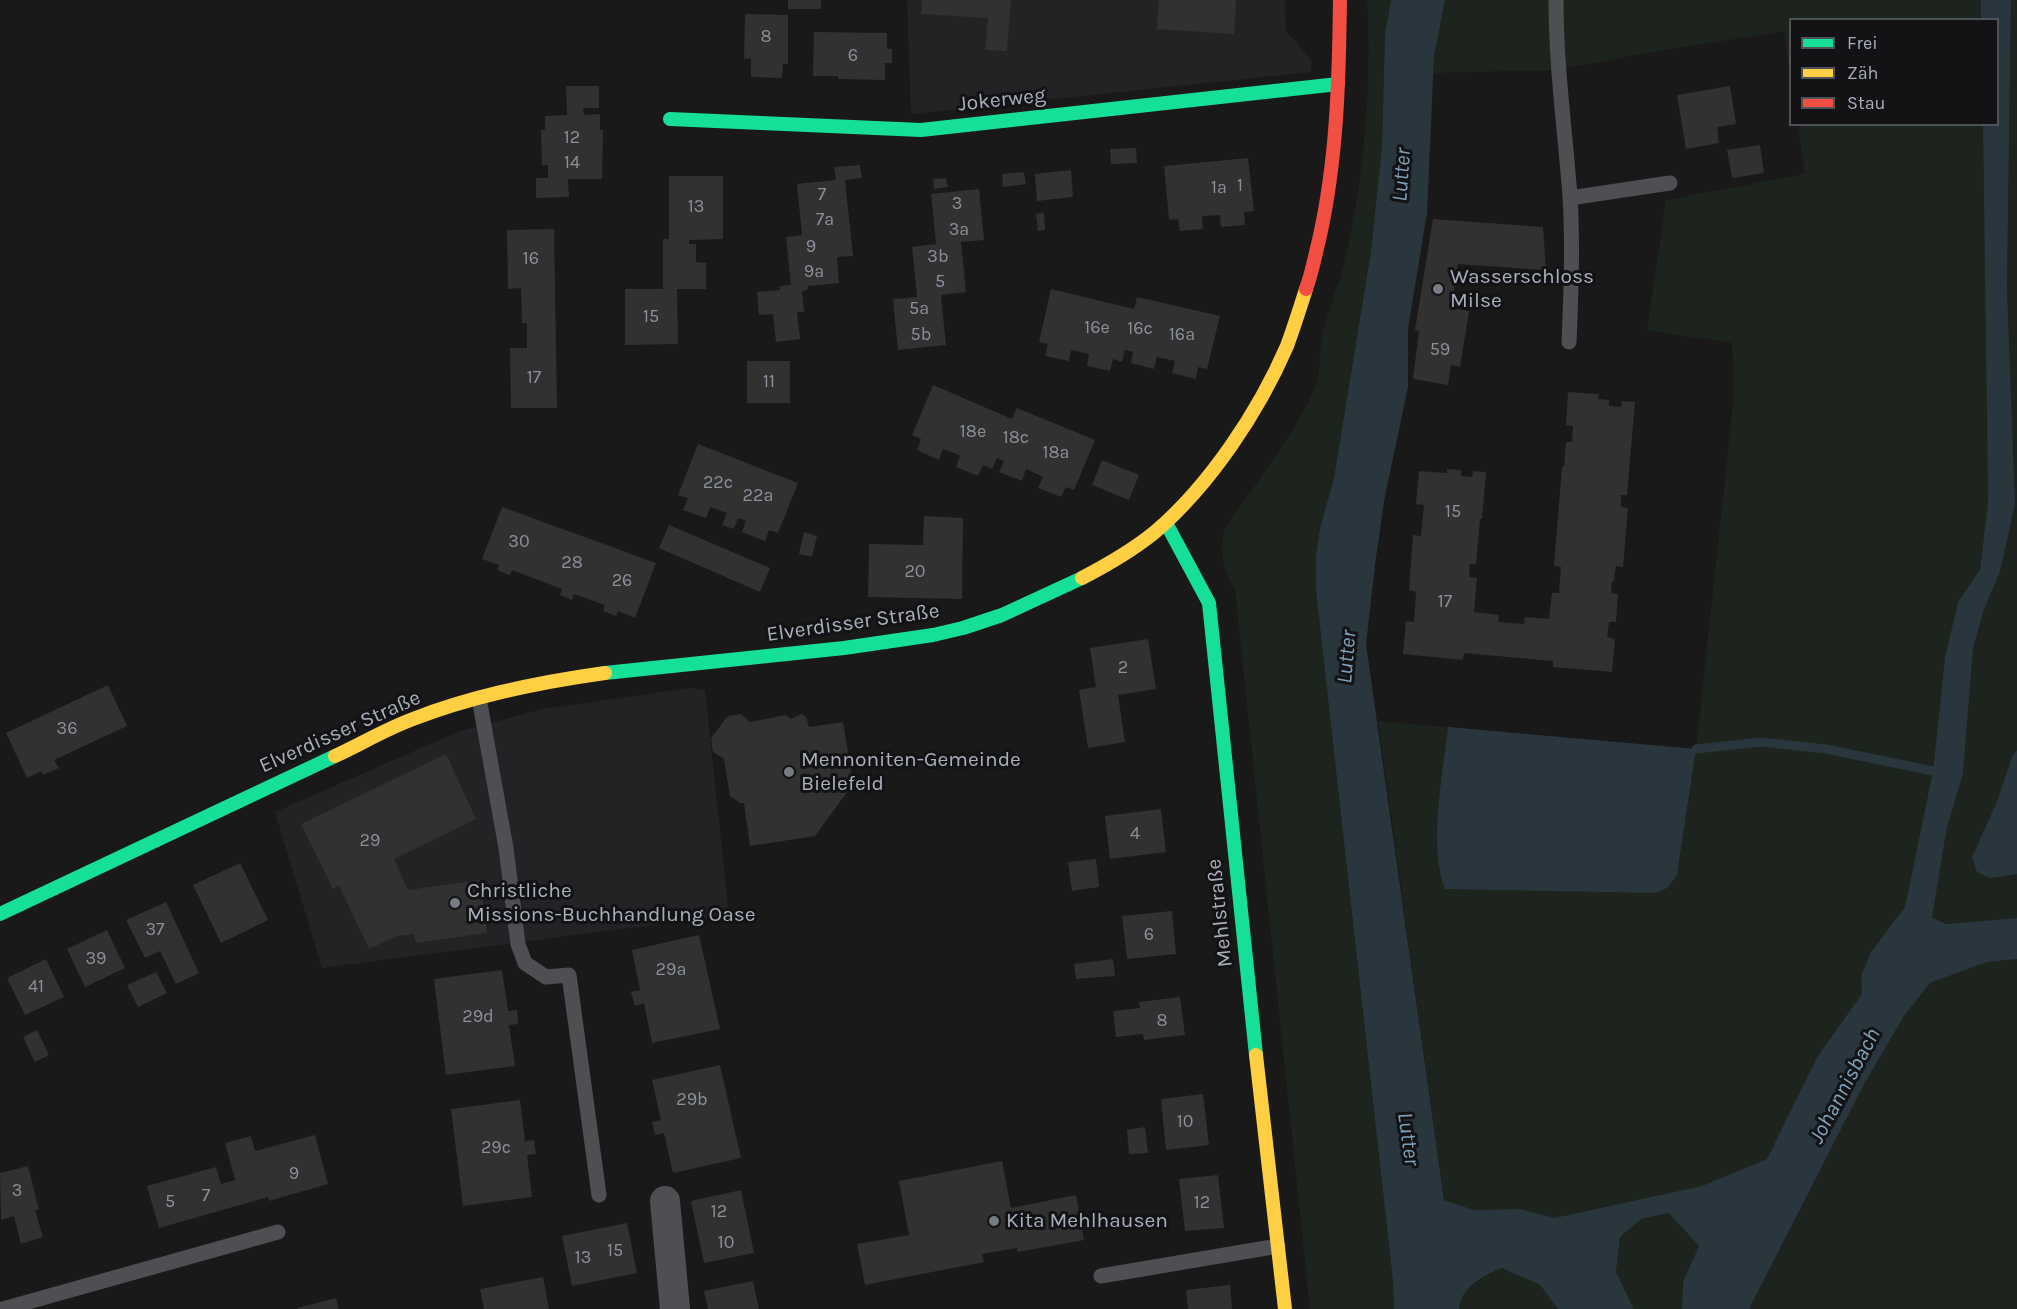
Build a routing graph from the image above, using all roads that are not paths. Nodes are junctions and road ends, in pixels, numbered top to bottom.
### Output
1 (1340, 0) edge
2 (1556, 0) edge
3 (1338, 84) junction
4 (670, 119) dead end
5 (1670, 183) dead end
6 (1570, 198) junction
7 (1569, 342) dead end
8 (1166, 523) junction
9 (479, 698) junction
10 (0, 914) edge
11 (599, 1195) dead end
12 (664, 1201) dead end
13 (278, 1232) dead end
14 (1278, 1246) junction
15 (1101, 1276) dead end
16 (3, 1309) edge
17 (675, 1309) edge
18 (1285, 1309) edge

1 - 3 street, Elverdisser Straße
2 - 6 lane
3 - 4 street, Jokerweg
3 - 8 street, Elverdisser Straße
5 - 6 lane
6 - 7 lane
8 - 9 street, Elverdisser Straße
8 - 14 street, Mehlstraße
9 - 10 street, Elverdisser Straße
9 - 11 lane
12 - 17 street
13 - 16 lane
14 - 15 lane
14 - 18 street, Mehlstraße

